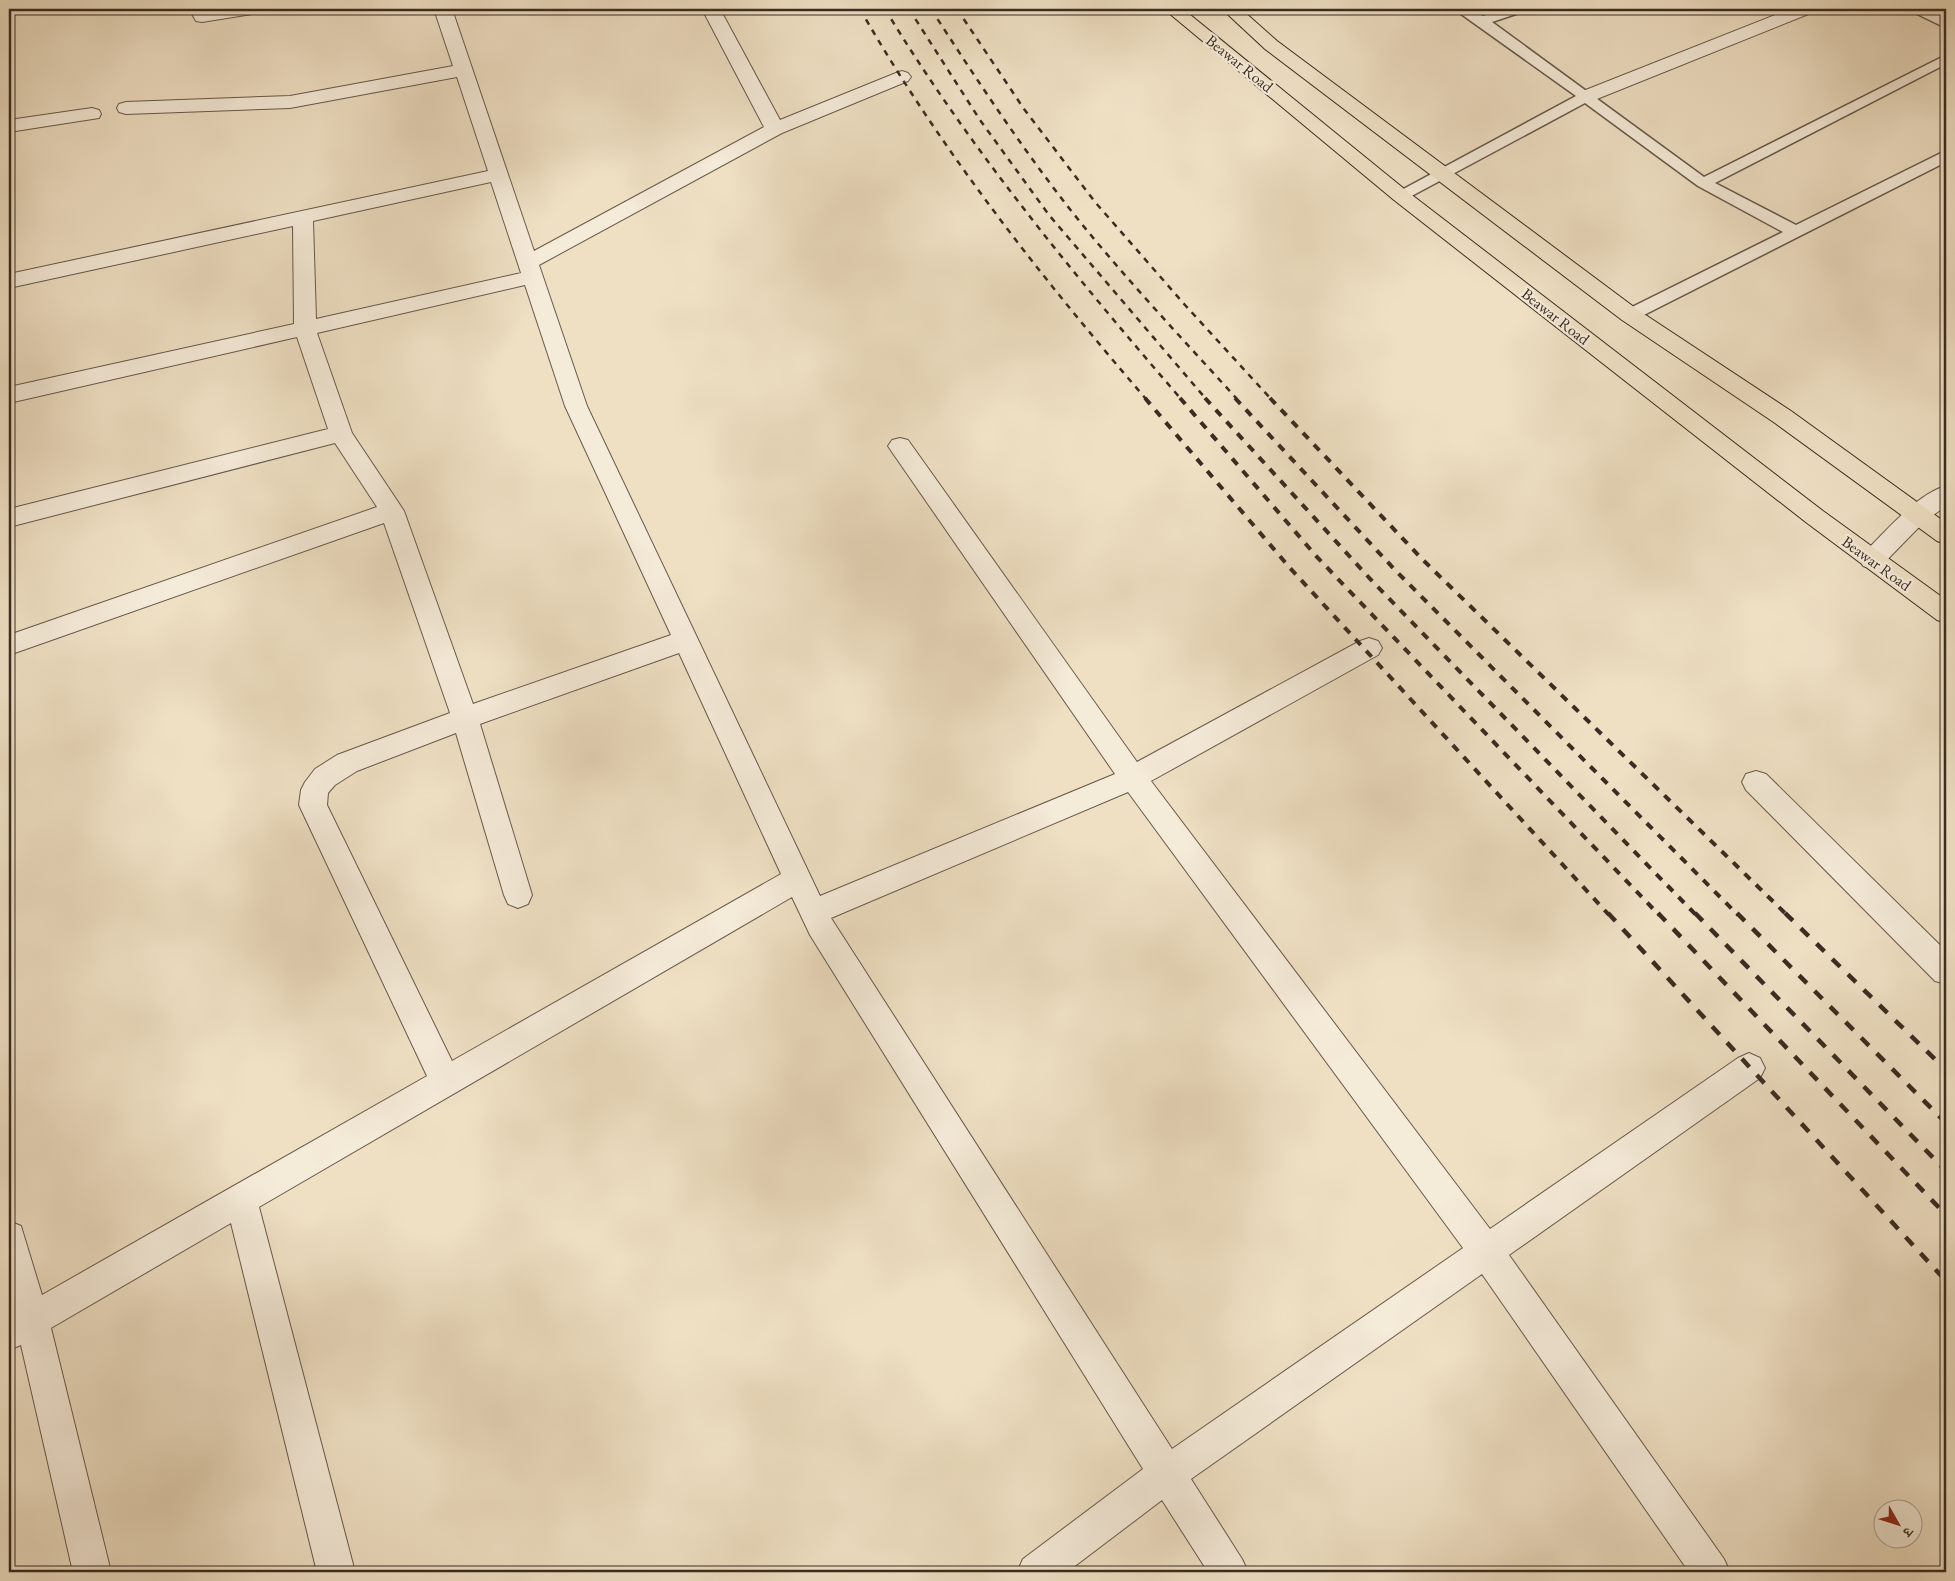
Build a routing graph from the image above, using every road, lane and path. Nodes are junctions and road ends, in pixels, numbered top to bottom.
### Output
1 (198, 9) edge
2 (252, 9) edge
3 (443, 9) edge
4 (711, 9) edge
5 (1173, 9) edge
6 (1231, 9) edge
7 (1461, 9) edge
8 (1517, 9) edge
9 (1805, 9) edge
10 (1918, 9) edge
11 (1482, 21) junction
12 (1946, 24) edge
13 (1946, 59) edge
14 (463, 70) junction
15 (902, 77) dead end
16 (1585, 96) junction
17 (126, 108) dead end
18 (92, 114) dead end
19 (9, 126) edge
20 (775, 129) junction
21 (1946, 156) edge
22 (1441, 174) junction
23 (498, 175) junction
24 (1703, 183) junction
25 (1400, 196) junction
26 (303, 218) junction
27 (1796, 232) junction
28 (531, 270) junction
29 (9, 281) edge
30 (1630, 315) junction
31 (306, 328) junction
32 (9, 395) edge
33 (342, 434) junction
34 (900, 446) dead end
35 (1946, 494) edge
36 (392, 511) junction
37 (1917, 515) junction
38 (9, 518) edge
39 (1946, 535) edge
40 (1872, 560) junction
41 (1946, 613) edge
42 (686, 640) junction
43 (9, 644) edge
44 (1369, 648) dead end
45 (465, 718) junction
46 (1133, 778) junction
47 (1756, 782) dead end
48 (798, 879) junction
49 (518, 895) dead end
50 (813, 912) junction
51 (1946, 971) edge
52 (1749, 1068) dead end
53 (446, 1082) junction
54 (241, 1199) junction
55 (9, 1238) edge
56 (1486, 1252) junction
57 (21, 1326) edge
58 (1167, 1474) junction
59 (92, 1572) edge
60 (336, 1572) edge
61 (1036, 1572) edge
62 (1229, 1572) edge
63 (1711, 1572) edge

1 - 2 street
3 - 14 street
4 - 20 street
5 - 25 main road, Beawar Road
6 - 22 main road, Beawar Road
7 - 11 lane
8 - 11 lane
9 - 16 street
10 - 12 lane
11 - 16 lane
13 - 24 lane
14 - 17 street
14 - 23 street
15 - 20 street
16 - 22 lane
16 - 24 lane
18 - 19 street
20 - 28 street
21 - 27 lane
22 - 25 lane
22 - 30 main road, Beawar Road
23 - 26 street
23 - 28 street
24 - 27 lane
25 - 40 main road, Beawar Road
26 - 29 street
26 - 31 street
27 - 30 lane
28 - 31 street
28 - 42 street
30 - 37 main road, Beawar Road
31 - 32 street
31 - 33 street
33 - 36 street
33 - 38 street
34 - 46 street
35 - 37 street
36 - 43 street
36 - 45 street
37 - 39 main road, Beawar Road
37 - 40 street
40 - 41 main road, Beawar Road
42 - 45 street
42 - 48 street
44 - 46 street
45 - 49 street
45 - 53 street
46 - 50 street
46 - 56 street
47 - 51 street
48 - 50 street
48 - 53 street
50 - 58 street
52 - 56 street
53 - 54 street
54 - 57 street
54 - 60 street
55 - 57 street
56 - 58 street
56 - 63 street
57 - 59 street
58 - 61 street
58 - 62 street

